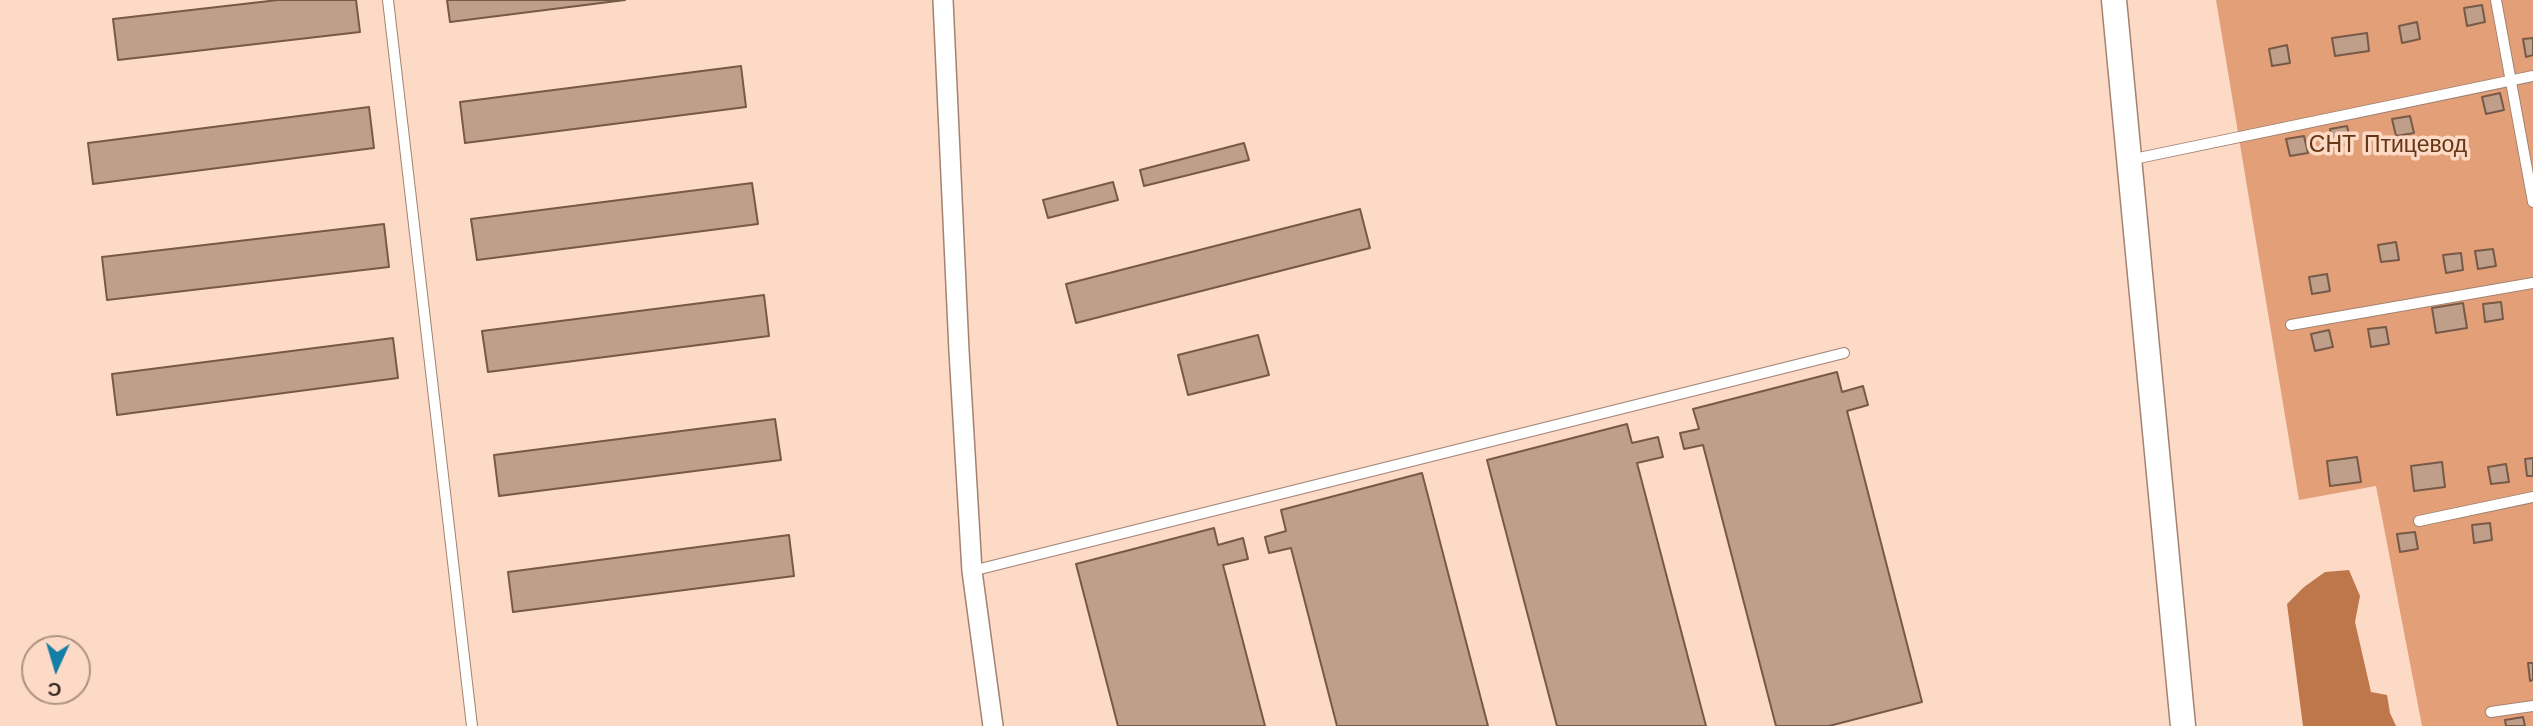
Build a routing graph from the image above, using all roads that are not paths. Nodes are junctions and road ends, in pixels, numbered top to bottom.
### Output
1 (387, 0) edge
2 (943, 0) edge
3 (2115, 0) edge
4 (2496, 0) edge
5 (2533, 76) edge
6 (2511, 80) junction
7 (2129, 160) junction
8 (2533, 202) edge
9 (2533, 283) edge
10 (2291, 325) dead end
11 (1844, 353) dead end
12 (2533, 497) edge
13 (2419, 521) dead end
14 (972, 571) junction
15 (2533, 706) edge
16 (2491, 712) dead end
17 (472, 726) edge
18 (993, 726) edge
19 (2183, 726) edge

1 - 17 lane
2 - 14 street
3 - 7 street
4 - 6 lane
5 - 6 lane
6 - 7 lane
6 - 8 lane
7 - 19 street
9 - 10 lane
11 - 14 lane
12 - 13 lane
14 - 18 street
15 - 16 lane

